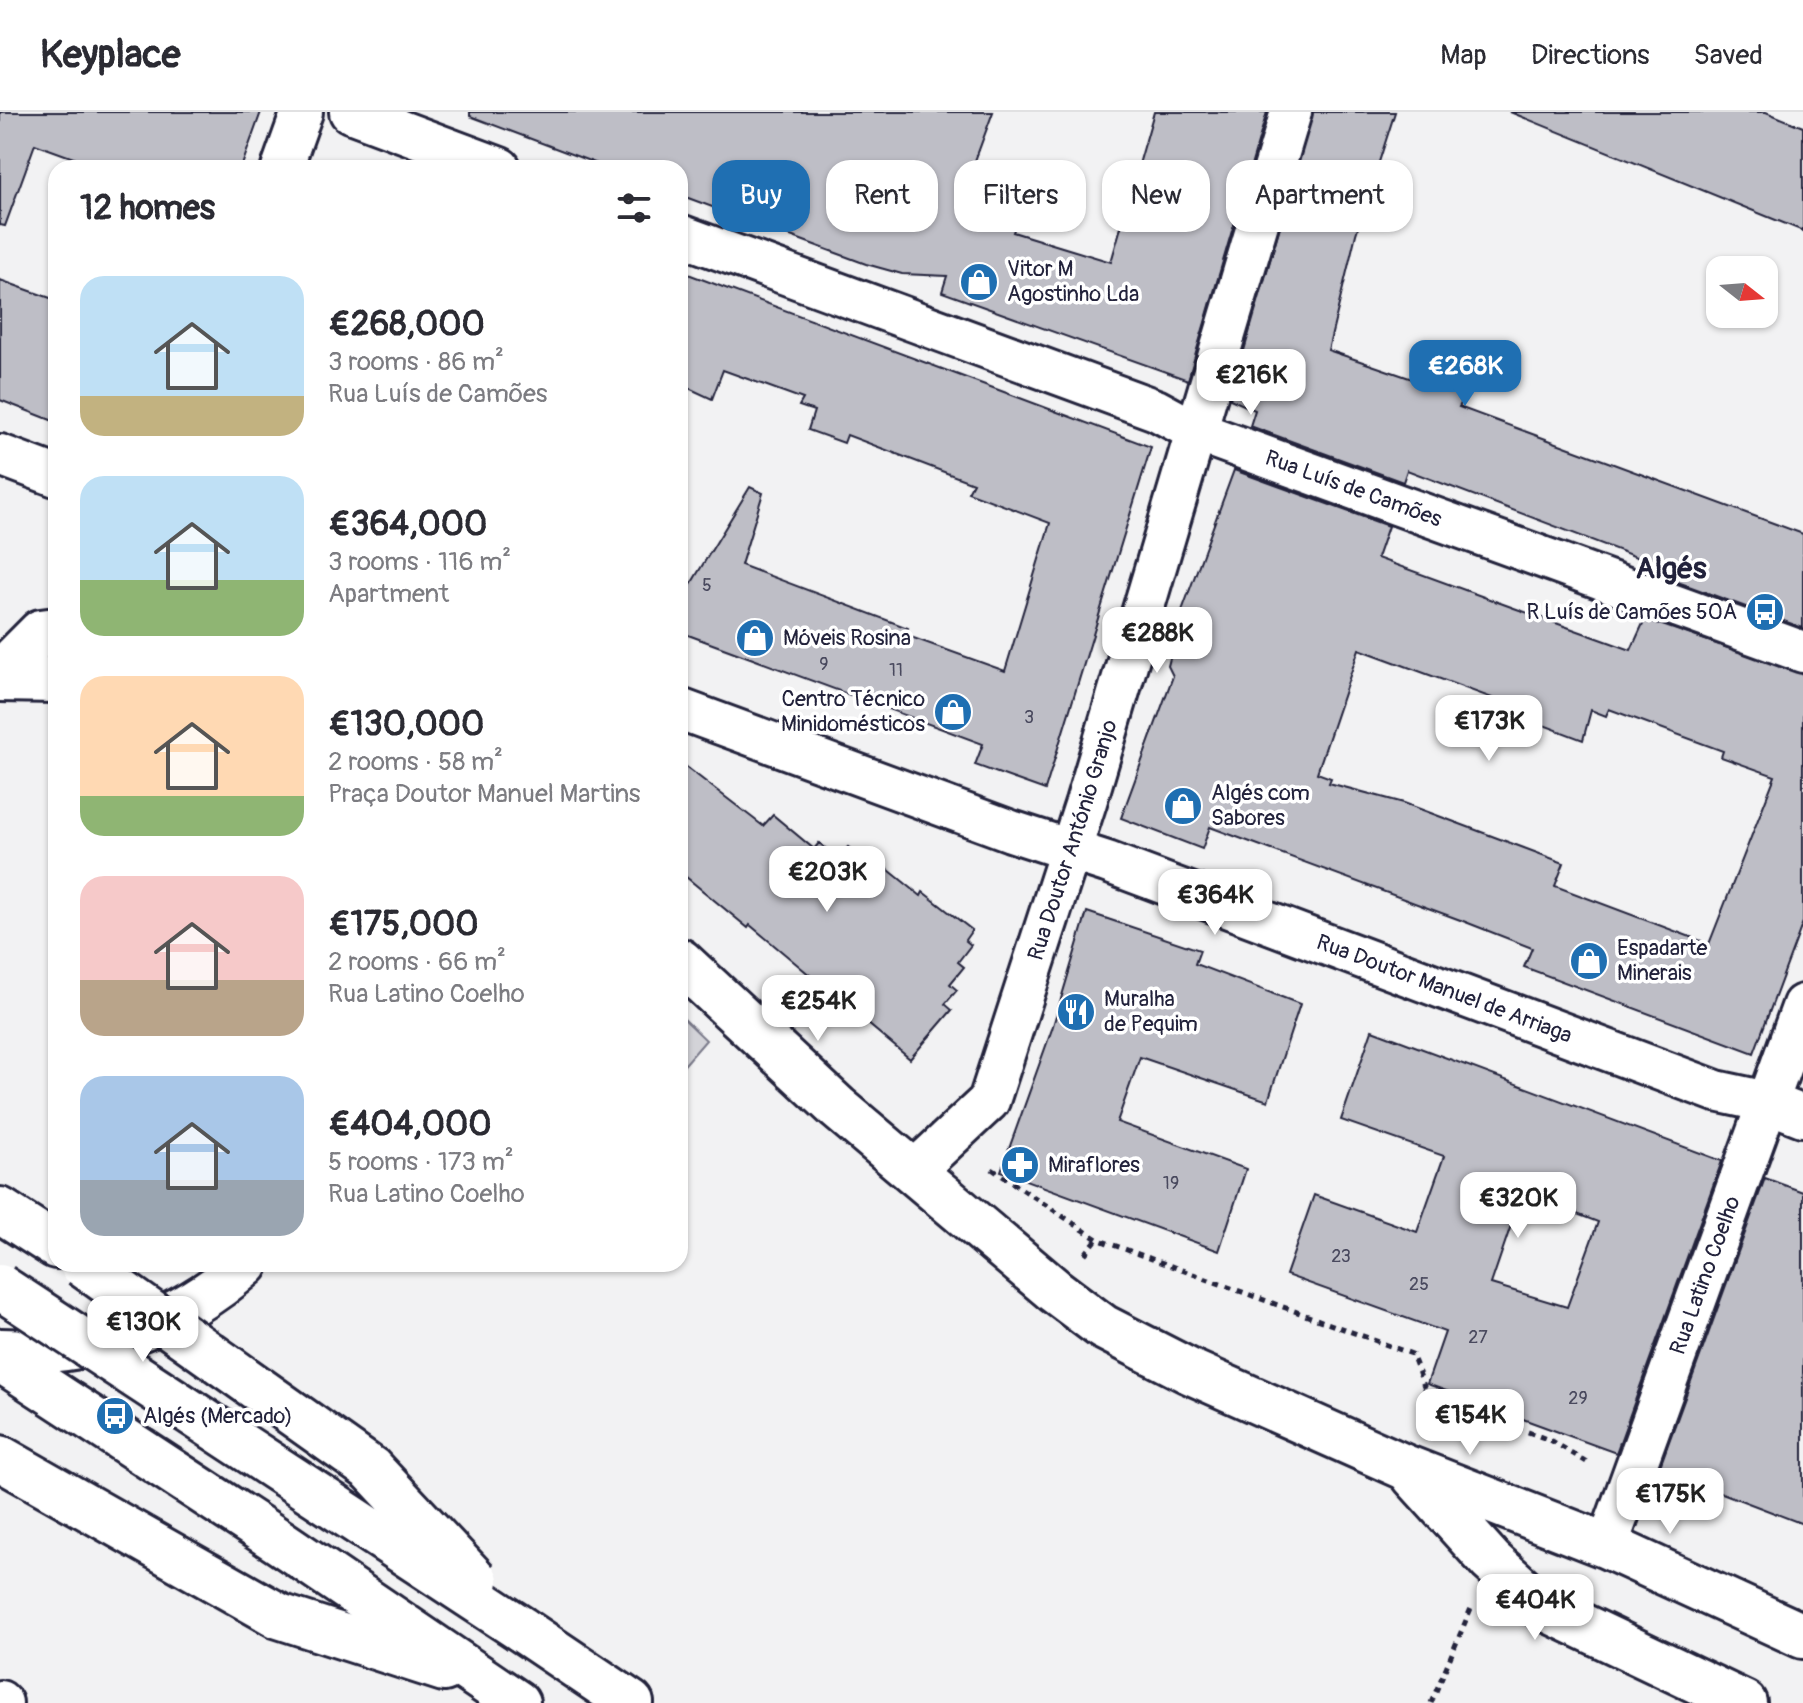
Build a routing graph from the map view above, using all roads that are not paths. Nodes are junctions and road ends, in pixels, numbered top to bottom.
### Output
1 (302, 112) edge
2 (350, 112) edge
3 (1291, 112) edge
4 (285, 160) edge
5 (479, 160) edge
6 (688, 238) edge
7 (1195, 431) junction
8 (0, 455) edge
9 (48, 473) edge
10 (48, 631) edge
11 (1803, 652) edge
12 (0, 673) edge
13 (0, 679) edge
14 (48, 680) edge
15 (688, 712) edge
16 (1069, 850) junction
17 (688, 968) edge
18 (1803, 1005) edge
19 (1785, 1109) edge
20 (913, 1172) junction
21 (0, 1210) edge
22 (48, 1241) edge
23 (93, 1272) edge
24 (236, 1272) edge
25 (0, 1287) edge
26 (0, 1351) edge
27 (0, 1359) edge
28 (0, 1458) edge
29 (1407, 1468) junction
30 (1607, 1546) junction
31 (521, 1629) junction
32 (1803, 1636) edge
33 (506, 1694) edge
34 (631, 1703) edge
35 (1744, 1703) edge

1 - 4 street
2 - 5 street
3 - 7 street, Rua Doutor António Granjo
6 - 7 street, Rua Luís de Camões
7 - 11 street, Rua Luís de Camões
7 - 16 street, Rua Doutor António Granjo
8 - 9 street
10 - 12 main road
13 - 14 main road
15 - 16 street, Rua Doutor Manuel de Arriaga
16 - 19 street, Rua Doutor Manuel de Arriaga
16 - 20 street, Rua Doutor António Granjo
17 - 20 main road
18 - 19 street, Rua Latino Coelho
19 - 30 street, Rua Latino Coelho
20 - 29 main road
21 - 22 main road
23 - 31 main road, bridge
24 - 26 main road
25 - 31 main road, bridge
27 - 33 main road
28 - 33 main road
29 - 30 main road
29 - 35 main road
30 - 32 main road
31 - 34 main road

